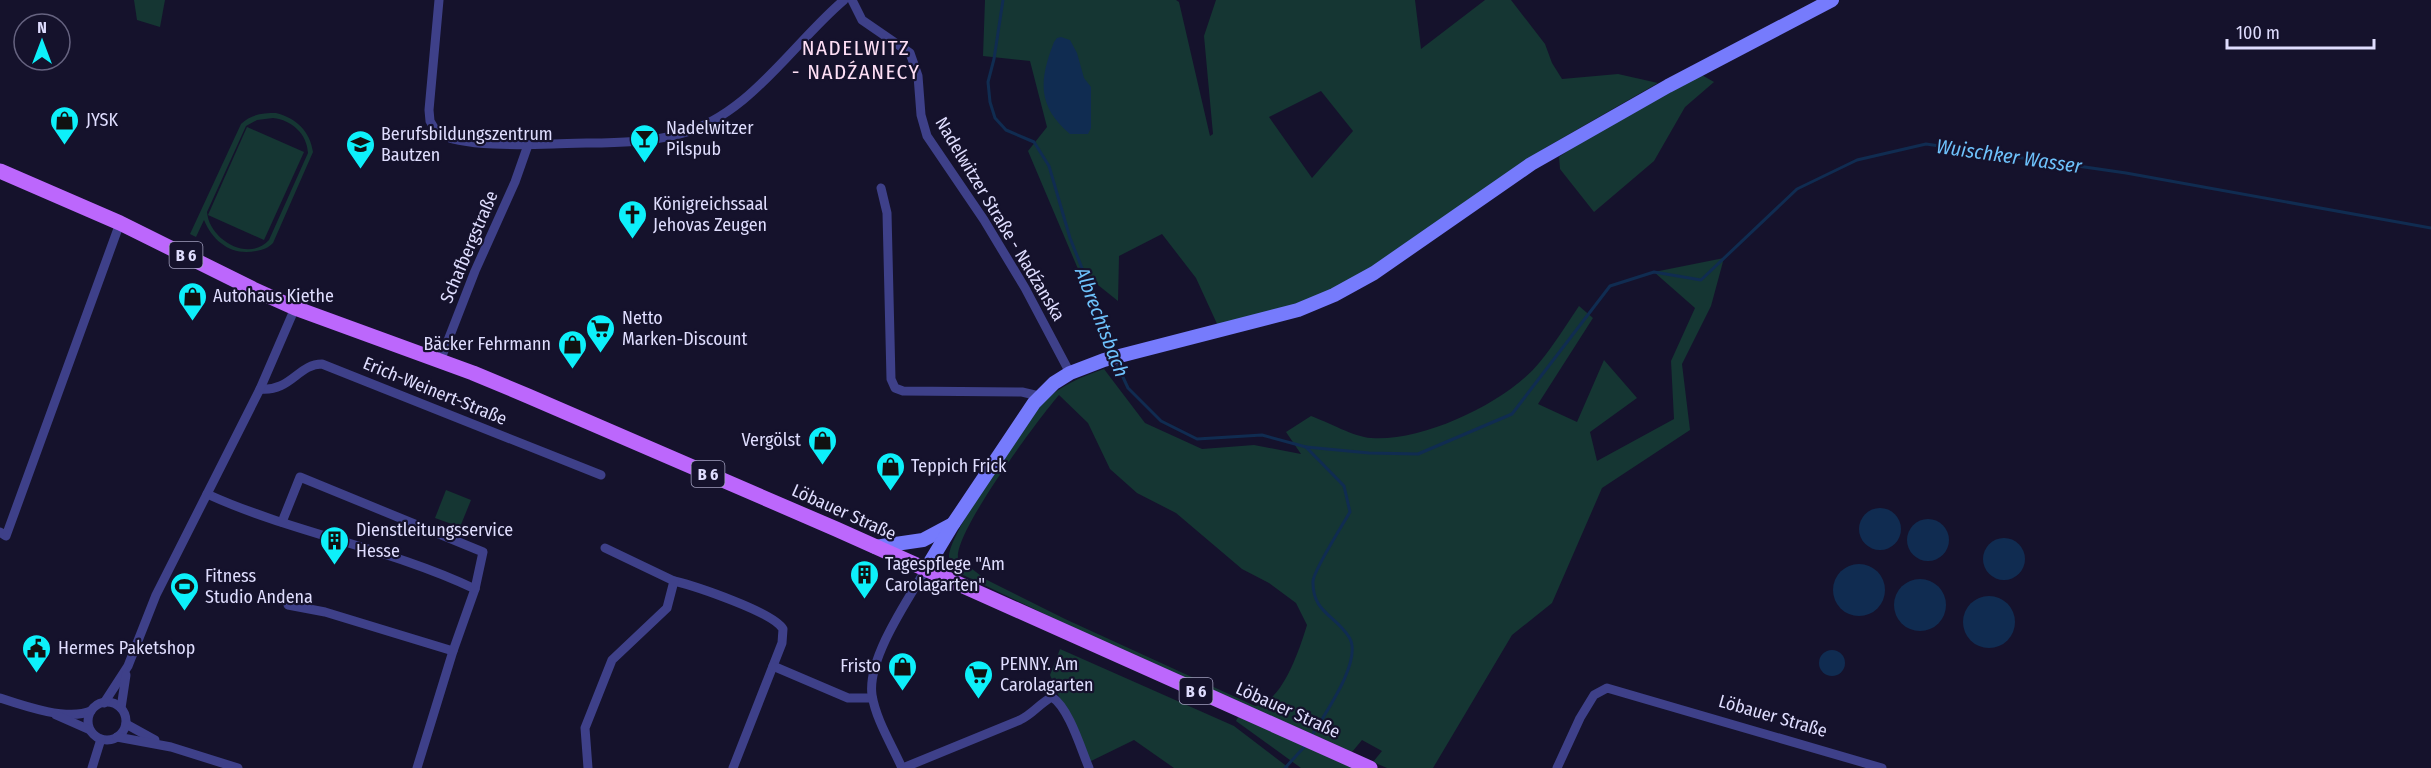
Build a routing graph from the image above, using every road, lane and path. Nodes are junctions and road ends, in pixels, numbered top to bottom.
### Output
1 (439, 0) edge
2 (844, 0) edge
3 (852, 0) edge
4 (1832, 0) edge
5 (528, 145) junction
6 (0, 171) edge
7 (881, 188) dead end
8 (120, 223) junction
9 (295, 308) junction
10 (440, 361) junction
11 (1070, 373) junction
12 (260, 389) junction
13 (1039, 396) junction
14 (601, 475) dead end
15 (207, 494) junction
16 (282, 522) junction
17 (953, 524) junction
18 (0, 532) edge
19 (875, 547) junction
20 (605, 548) dead end
21 (926, 569) junction
22 (674, 581) junction
23 (475, 589) junction
24 (288, 604) dead end
25 (453, 651) junction
26 (128, 666) junction
27 (773, 666) junction
28 (0, 698) edge
29 (872, 698) junction
30 (104, 703) junction
31 (121, 708) junction
32 (45, 711) junction
33 (91, 711) junction
34 (126, 724) junction
35 (90, 730) junction
36 (117, 737) junction
37 (101, 739) junction
38 (171, 747) junction
39 (92, 768) edge
40 (238, 768) edge
41 (417, 768) edge
42 (588, 768) edge
43 (733, 768) edge
44 (903, 768) edge
45 (1089, 768) edge
46 (1370, 768) edge
47 (1557, 768) edge
48 (1882, 768) edge

1 - 5 street
2 - 5 street
3 - 11 street, Nadelwitzer Straße - Nadźanska
4 - 11 main road
5 - 10 street, Schafbergstraße
6 - 8 main road, B 6
7 - 13 street
8 - 9 main road, B 6
8 - 18 street
9 - 10 main road, Löbauer Straße / B 6
9 - 12 street
10 - 19 main road, Löbauer Straße / B 6
11 - 13 main road
12 - 14 street, Erich-Weinert-Straße
12 - 15 street
13 - 17 main road
15 - 16 street
15 - 26 street
16 - 23 street
16 - 23 street
17 - 19 main road
17 - 21 main road
19 - 21 main road, Löbauer Straße / B 6
20 - 22 street
21 - 29 street
21 - 46 main road, Löbauer Straße / B 6
22 - 27 street
22 - 42 street
23 - 25 street
24 - 25 street
25 - 41 street
26 - 30 street
26 - 31 street
27 - 29 street
27 - 43 street
28 - 32 street
29 - 44 street
30 - 31 street
30 - 33 street
31 - 34 street
32 - 33 street
32 - 35 street
33 - 35 street
34 - 36 street
34 - 38 street
35 - 37 street
36 - 37 street
36 - 38 street
37 - 39 street
38 - 40 street
44 - 45 street
47 - 48 street, Löbauer Straße

